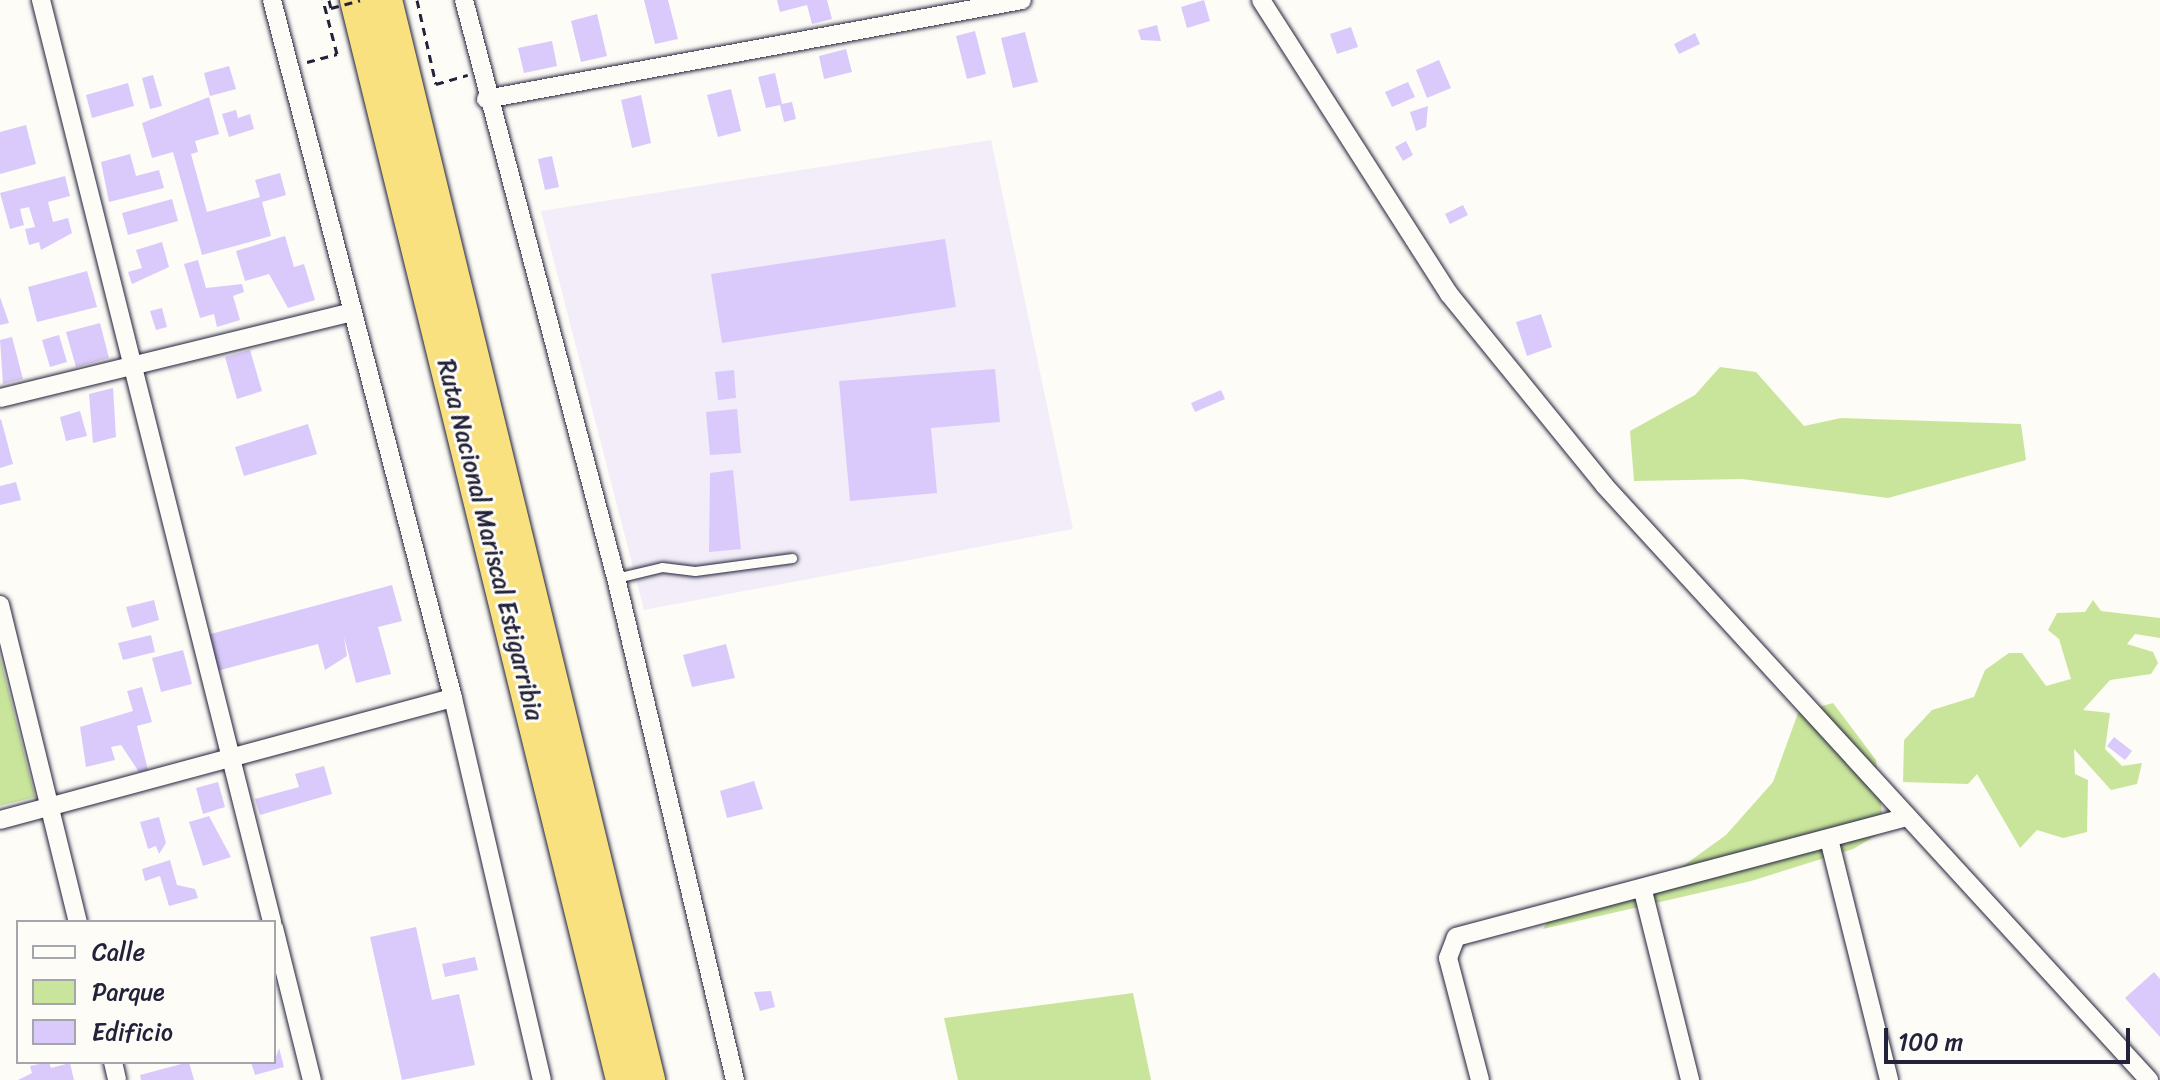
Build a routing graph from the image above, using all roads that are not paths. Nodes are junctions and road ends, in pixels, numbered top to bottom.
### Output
1 (41, 0) edge
2 (385, 0) edge
3 (464, 0) edge
4 (1261, 0) edge
5 (268, 1) edge
6 (1010, 1) edge
7 (349, 3) edge
8 (486, 99) junction
9 (348, 313) junction
10 (133, 367) junction
11 (0, 398) edge
12 (792, 558) dead end
13 (616, 578) junction
14 (0, 605) edge
15 (453, 698) junction
16 (232, 761) junction
17 (50, 807) junction
18 (1907, 817) junction
19 (0, 820) edge
20 (1830, 843) junction
21 (1643, 891) junction
22 (78, 920) edge
23 (272, 920) edge
24 (276, 936) edge
25 (312, 1080) edge
26 (542, 1080) edge
27 (623, 1080) edge
28 (648, 1080) edge
29 (735, 1080) edge
30 (1480, 1080) edge
31 (1690, 1080) edge
32 (1889, 1080) edge
33 (2149, 1080) edge

1 - 10 street
2 - 28 highway, Ruta Nacional Mariscal Estigarribia
3 - 8 street
4 - 18 street
5 - 9 street
6 - 8 street
7 - 27 highway, Ruta Nacional Mariscal Estigarribia
8 - 13 street
9 - 10 street
9 - 15 street
10 - 11 street
10 - 16 street
12 - 13 lane
13 - 29 street
14 - 17 street
15 - 16 street
15 - 26 street
16 - 17 street
16 - 23 street
17 - 19 street
17 - 22 street
18 - 20 street
18 - 33 street
20 - 21 street
20 - 32 street
21 - 30 street
21 - 31 street
24 - 25 street

